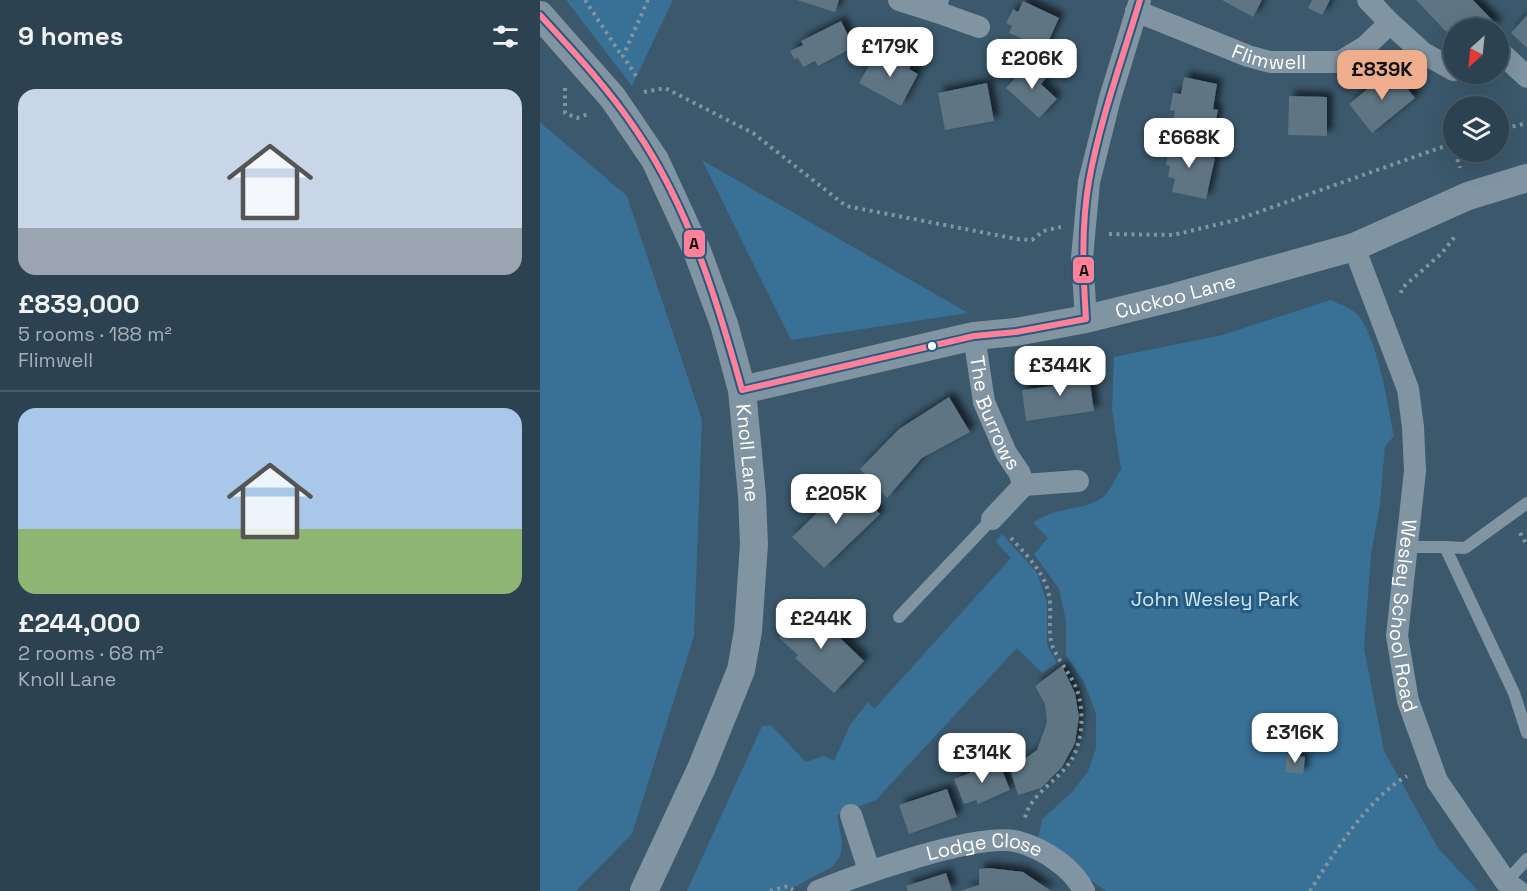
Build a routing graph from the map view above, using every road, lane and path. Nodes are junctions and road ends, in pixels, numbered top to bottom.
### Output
1 (585, 0) edge
2 (648, 0) edge
3 (899, 0) edge
4 (1368, 0) edge
5 (1138, 5) edge
6 (936, 6) edge
7 (540, 15) edge
8 (1390, 23) junction
9 (979, 27) dead end
10 (623, 56) junction
11 (1509, 60) edge
12 (1443, 64) edge
13 (1527, 77) edge
14 (647, 92) junction
15 (613, 98) junction
16 (1527, 123) edge
17 (1509, 127) edge
18 (1443, 147) edge
19 (1527, 178) edge
20 (1056, 226) dead end
21 (1106, 234) dead end
22 (1354, 247) junction
23 (1086, 319) junction
24 (974, 336) junction
25 (742, 390) junction
26 (1078, 481) dead end
27 (1024, 485) junction
28 (1527, 503) edge
29 (993, 519) junction
30 (1406, 547) junction
31 (1445, 547) junction
32 (899, 617) dead end
33 (1527, 733) edge
34 (1431, 764) junction
35 (852, 815) dead end
36 (1018, 842) junction
37 (1527, 859) edge
38 (869, 870) junction
39 (1512, 886) edge
40 (644, 891) edge
41 (770, 891) edge
42 (793, 891) edge
43 (818, 891) edge
44 (1084, 891) edge
45 (1310, 891) edge

1 - 10 path
2 - 10 path
3 - 6 street
4 - 8 street
5 - 8 street, Flimwell
5 - 23 street
6 - 9 street
7 - 15 street, Knoll Lane
8 - 12 street
10 - 14 path
11 - 13 street
14 - 15 path
14 - 20 path
15 - 25 street, Knoll Lane
16 - 17 path
18 - 21 path
19 - 22 street, Cuckoo Lane
22 - 23 street, Cuckoo Lane
22 - 30 street, Wesley School Road
23 - 24 street, Cuckoo Lane
24 - 25 street, Cuckoo Lane
24 - 27 street, The Burrows
25 - 40 street, Knoll Lane
26 - 27 street, The Burrows
27 - 29 street, The Burrows
28 - 31 lane
29 - 32 lane
29 - 36 path
30 - 31 lane
30 - 34 street, Wesley School Road
31 - 33 lane
34 - 39 street, Wesley School Road
34 - 45 path
35 - 38 street
36 - 38 street, Lodge Close
36 - 44 street, Lodge Close
37 - 39 lane
38 - 43 street, Lodge Close
41 - 42 path

